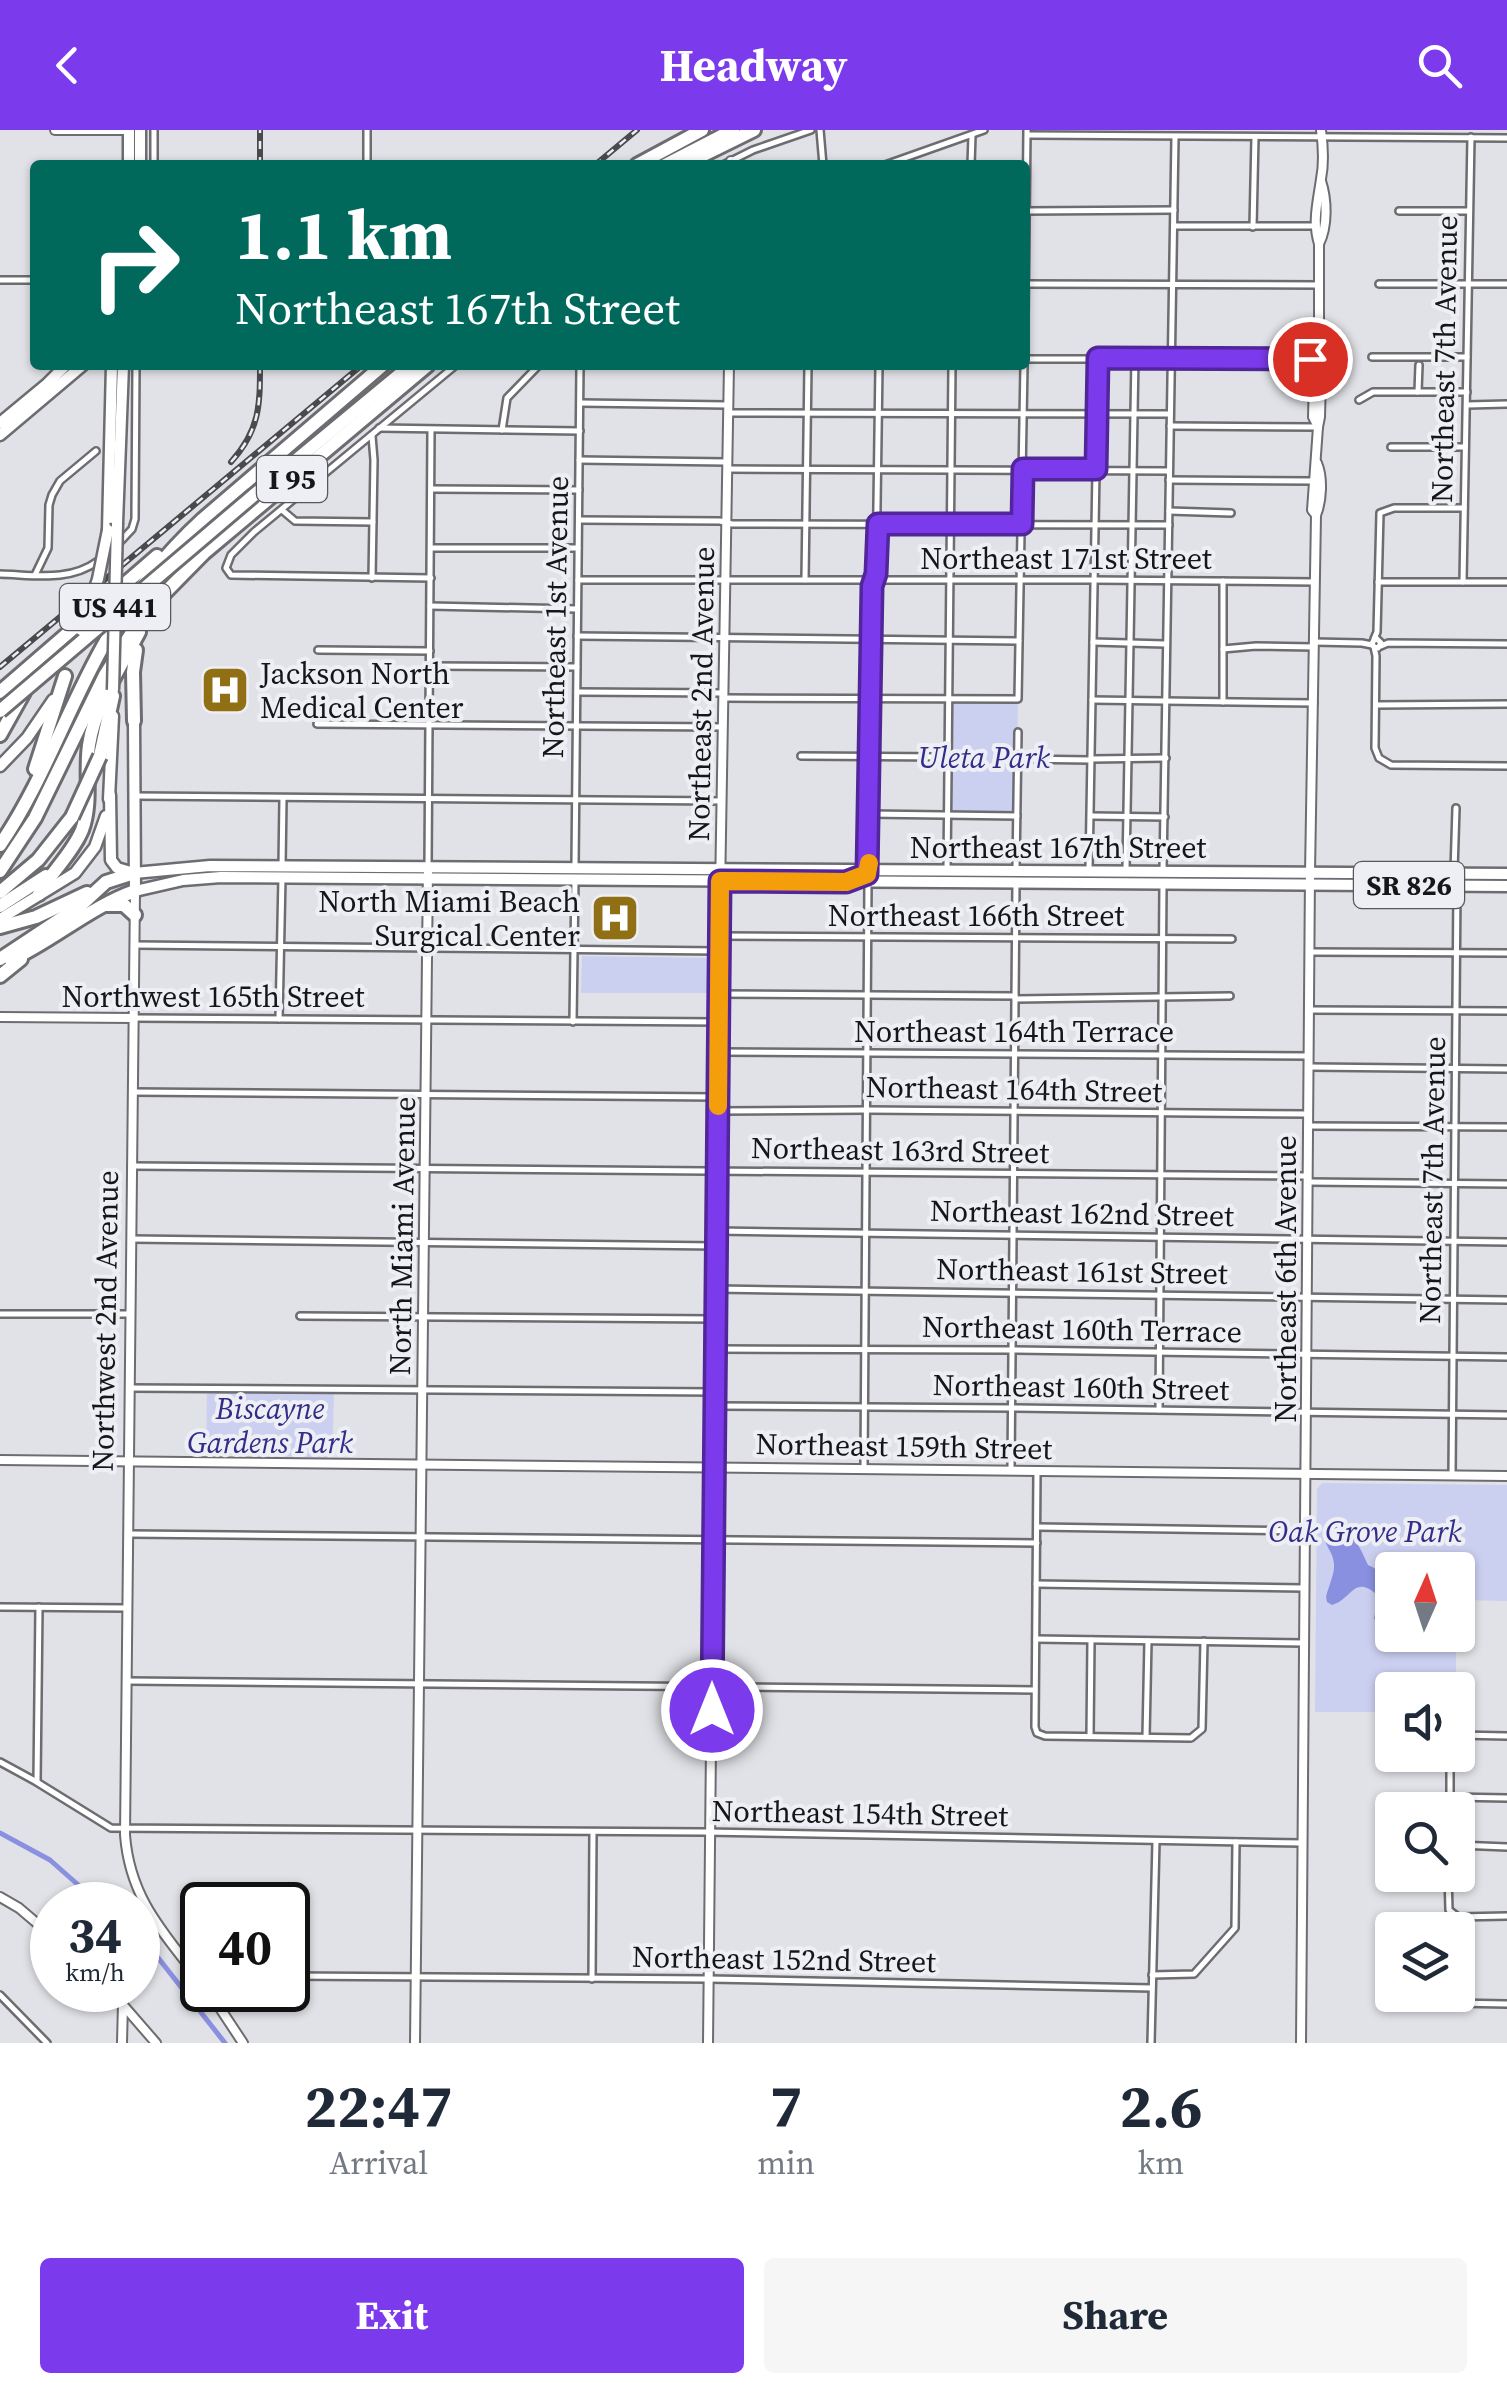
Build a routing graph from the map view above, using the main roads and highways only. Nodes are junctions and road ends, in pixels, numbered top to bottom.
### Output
1 (129, 130) edge
2 (140, 130) edge
3 (702, 130) edge
4 (718, 130) edge
5 (733, 130) edge
6 (754, 130) edge
7 (129, 160) edge
8 (140, 160) edge
9 (646, 160) edge
10 (660, 160) edge
11 (675, 160) edge
12 (692, 160) edge
13 (61, 370) edge
14 (80, 370) edge
15 (112, 370) edge
16 (123, 370) edge
17 (377, 370) edge
18 (394, 370) edge
19 (404, 370) edge
20 (422, 370) edge
21 (0, 424) edge
22 (0, 435) edge
23 (252, 492) junction
24 (113, 527) junction
25 (179, 542) junction
26 (161, 596) junction
27 (143, 628) junction
28 (60, 641) junction
29 (65, 676) junction
30 (0, 692) edge
31 (113, 693) junction
32 (0, 701) edge
33 (0, 710) edge
34 (134, 722) joint
35 (0, 736) edge
36 (0, 766) edge
37 (110, 795) junction
38 (26, 802) junction
39 (0, 845) edge
40 (134, 850) junction
41 (59, 864) junction
42 (198, 866) junction
43 (166, 869) junction
44 (0, 872) edge
45 (282, 872) junction
46 (134, 873) junction
47 (428, 873) junction
48 (575, 874) junction
49 (1507, 874) edge
50 (721, 876) junction
51 (868, 876) junction
52 (947, 877) junction
53 (1016, 878) junction
54 (1163, 878) junction
55 (1310, 879) junction
56 (1455, 880) junction
57 (106, 882) junction
58 (1507, 886) edge
59 (135, 891) junction
60 (0, 892) edge
61 (38, 894) junction
62 (103, 905) junction
63 (0, 906) edge
64 (135, 915) road end
65 (1, 924) edge
66 (32, 950) junction
67 (0, 962) edge
68 (0, 976) edge

1 - 7 main road
2 - 8 main road
3 - 9 highway
4 - 10 highway
5 - 11 highway
6 - 12 highway
13 - 21 main road
14 - 22 main road
15 - 24 main road, US 441
16 - 24 main road, US 441
17 - 25 highway, I 95
18 - 23 highway
19 - 23 highway
20 - 26 highway, I 95
23 - 32 highway, bridge
23 - 33 highway, bridge
24 - 29 main road, US 441, bridge
24 - 31 main road, US 441, bridge
25 - 28 highway
25 - 38 highway, I 95
26 - 27 highway
26 - 44 highway, I 95
27 - 34 highway
27 - 41 highway
28 - 30 highway
28 - 35 highway
29 - 36 main road, US 441
29 - 38 highway
31 - 37 main road, US 441
31 - 60 highway, bridge
34 - 40 main road, Northwest 2nd Avenue
37 - 46 main road
37 - 61 main road, US 441
38 - 39 highway, I 95
40 - 43 main road
40 - 46 main road, Northwest 2nd Avenue
41 - 61 highway
41 - 63 highway
42 - 43 main road, SR 826
42 - 45 main road, SR 826
42 - 59 main road
43 - 46 main road, SR 826
45 - 47 main road, SR 826
45 - 47 main road, SR 826
45 - 59 main road, SR 826
46 - 57 highway, SR 826
46 - 59 main road, Northwest 2nd Avenue
46 - 62 highway
47 - 48 main road, Northeast 167th Street / SR 826
47 - 48 main road, SR 826
48 - 50 main road, Northeast 167th Street / SR 826
48 - 50 main road, Northeast 167th Street / SR 826
49 - 56 main road, Northeast 167th Street / SR 826
50 - 51 main road, Northeast 167th Street / SR 826
50 - 51 main road, Northeast 167th Street / SR 826
51 - 52 main road, Northeast 167th Street / SR 826
51 - 52 main road, Northeast 167th Street / SR 826
52 - 53 main road, Northeast 167th Street / SR 826
52 - 53 main road, Northeast 167th Street / SR 826
53 - 54 main road, Northeast 167th Street / SR 826
53 - 54 main road, Northeast 167th Street / SR 826
54 - 55 main road, Northeast 167th Street / SR 826
54 - 55 main road, Northeast 167th Street / SR 826
55 - 56 main road, Northeast 167th Street / SR 826
55 - 56 main road, Northeast 167th Street / SR 826
56 - 58 main road, Northeast 167th Street / SR 826
57 - 65 highway
57 - 67 highway, SR 826
59 - 62 highway, SR 826
61 - 65 main road, US 441
62 - 64 highway
62 - 66 highway, SR 826
66 - 67 highway, SR 826
66 - 68 highway

